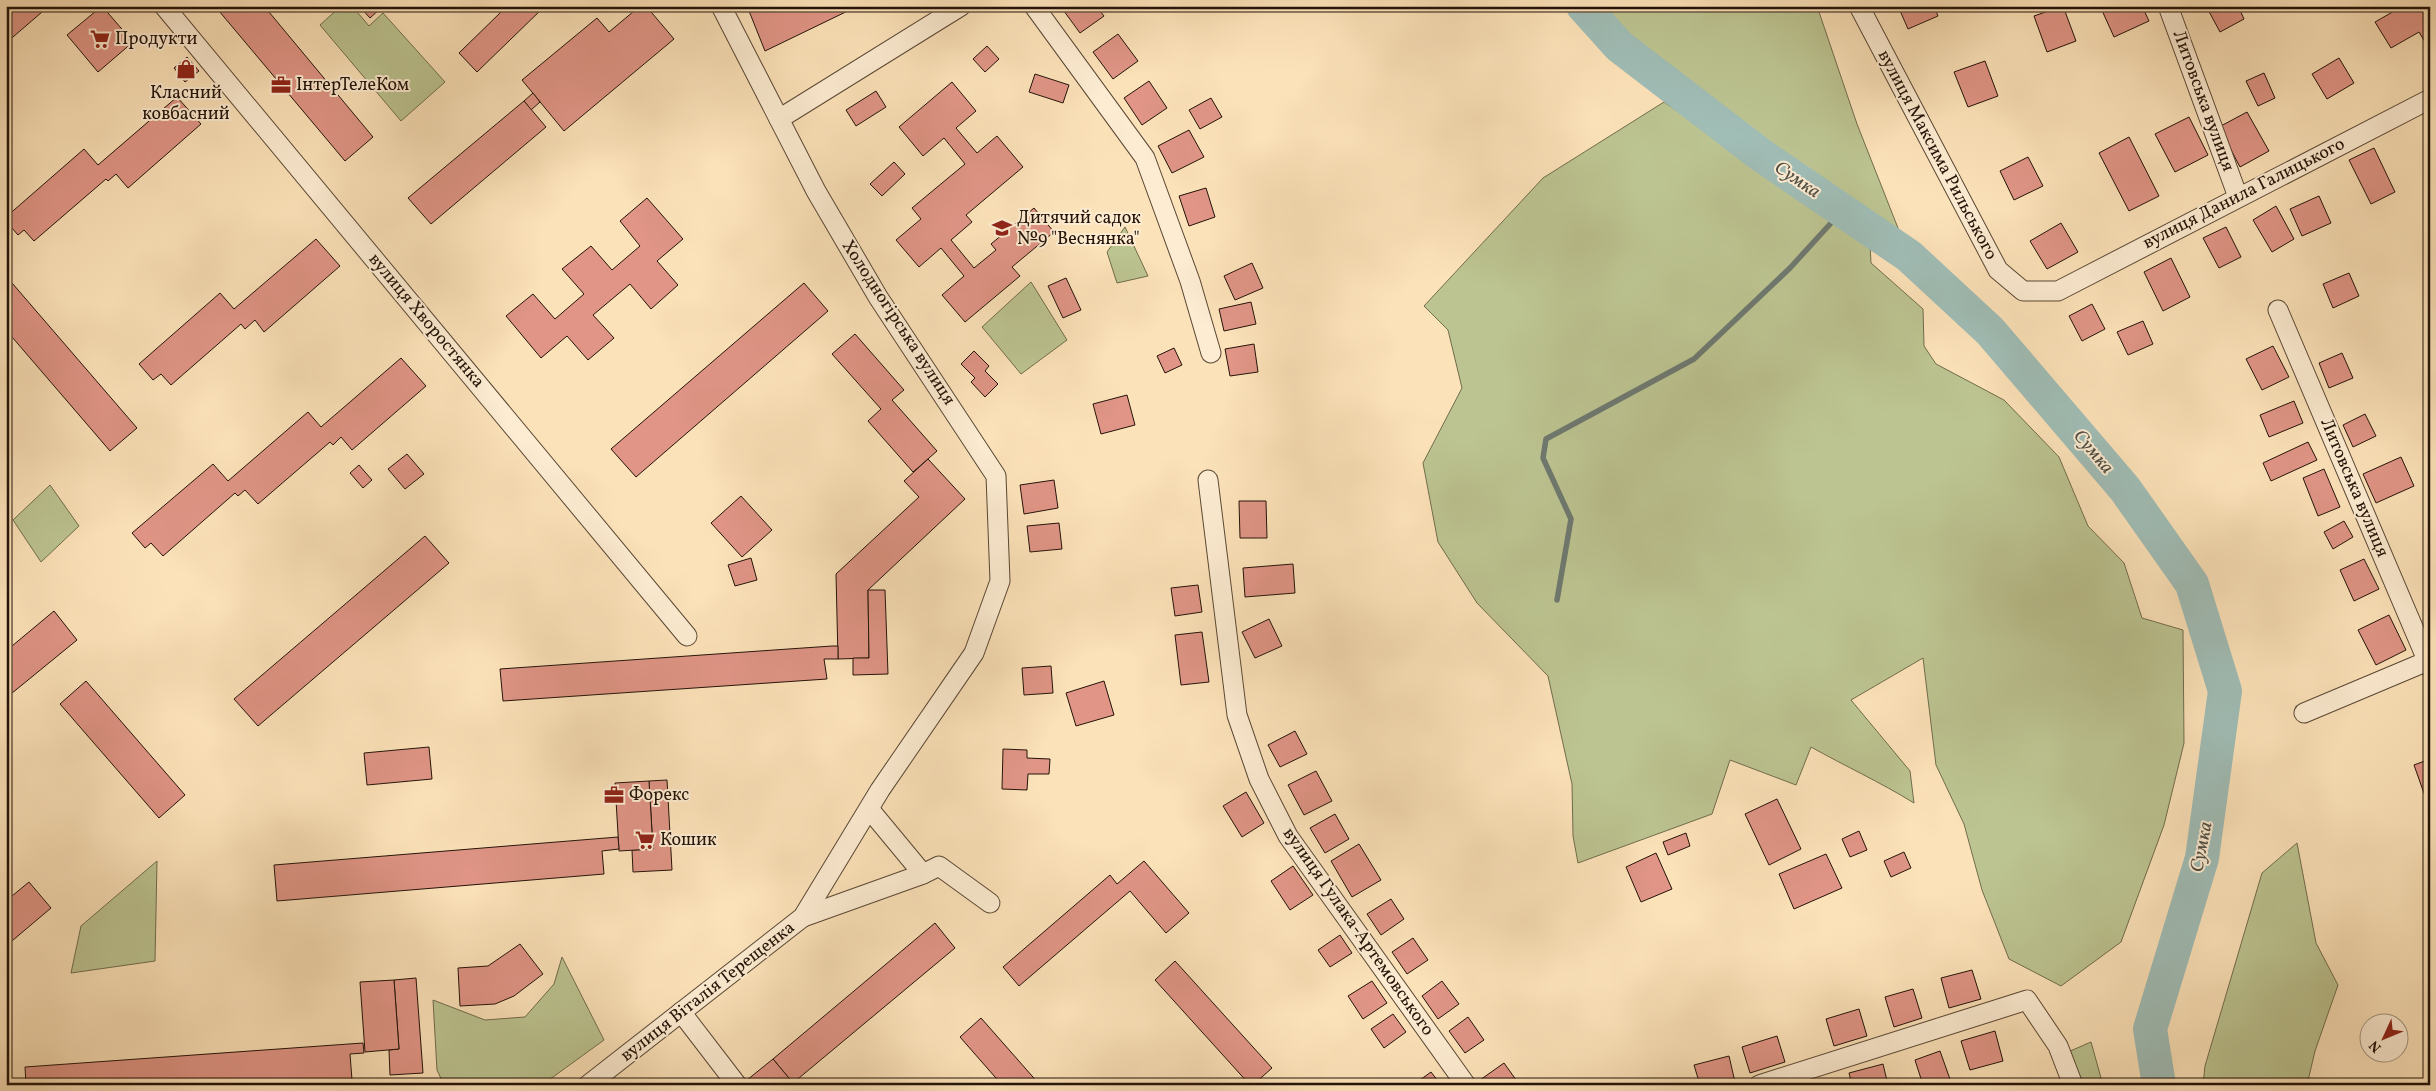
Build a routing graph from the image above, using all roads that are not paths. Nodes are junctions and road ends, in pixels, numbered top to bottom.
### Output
1 (164, 6) edge
2 (721, 6) edge
3 (961, 6) edge
4 (1034, 6) edge
5 (1859, 6) edge
6 (2168, 6) edge
7 (2430, 99) edge
8 (779, 119) junction
9 (2238, 197) junction
10 (2058, 290) joint
11 (2278, 310) dead end
12 (1211, 353) dead end
13 (1208, 480) dead end
14 (687, 636) dead end
15 (974, 653) joint
16 (2429, 663) edge
17 (2304, 713) dead end
18 (870, 810) junction
19 (923, 874) junction
20 (990, 902) dead end
21 (803, 917) junction
22 (682, 1012) junction
23 (588, 1085) edge
24 (737, 1085) edge
25 (1466, 1085) edge
26 (1759, 1085) edge
27 (2073, 1085) edge

1 - 14 street, вулиця Хворостянка
2 - 8 street, Холодногірська вулиця
3 - 8 street
4 - 12 street
5 - 10 street, вулиця Максима Рильського
6 - 9 street, Литовська вулиця
7 - 9 street, вулиця Данила Галицького
8 - 15 street, Холодногірська вулиця
9 - 10 street, вулиця Данила Галицького
11 - 16 street, Литовська вулиця
13 - 25 street, вулиця Гулака-Артемовського
15 - 18 street, вулиця Віталія Терещенка
16 - 17 street
18 - 19 street
18 - 21 street, вулиця Віталія Терещенка
19 - 20 street, вулиця Віталія Терещенка
19 - 21 street, вулиця Віталія Терещенка
21 - 22 street, вулиця Віталія Терещенка
22 - 23 street, вулиця Віталія Терещенка
22 - 24 street
26 - 27 street

